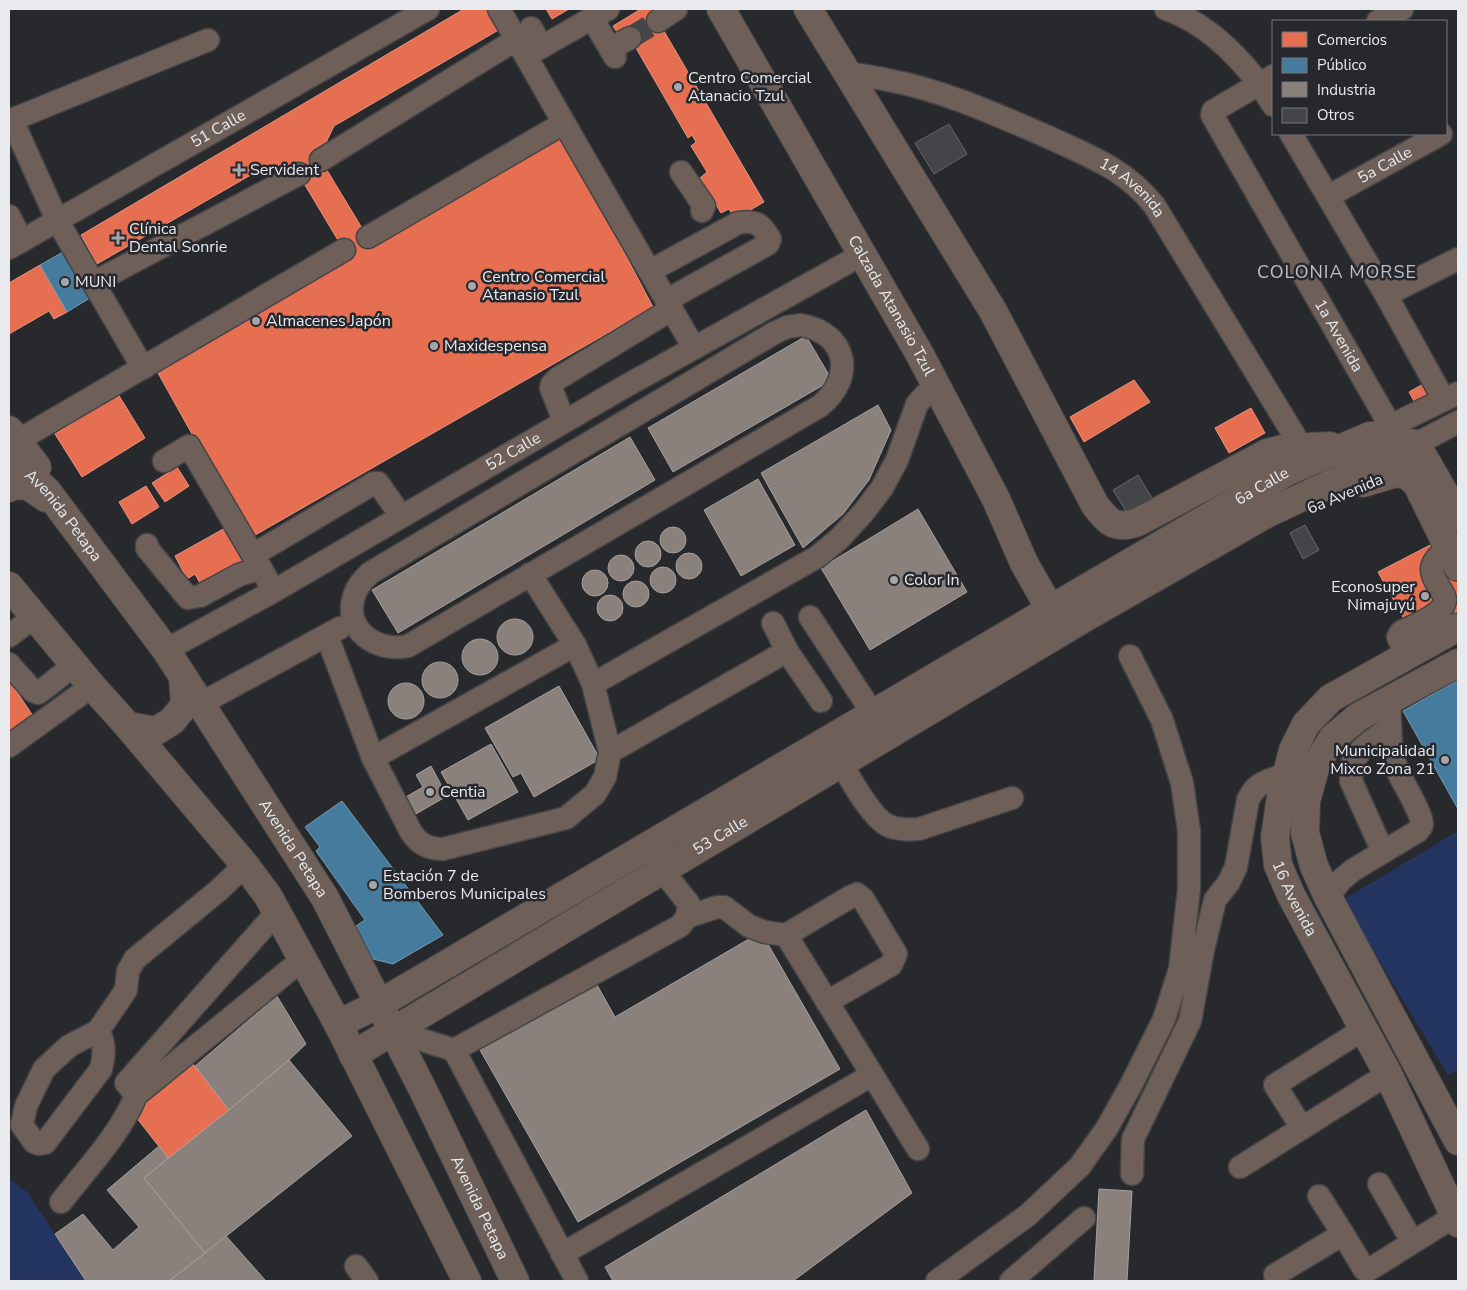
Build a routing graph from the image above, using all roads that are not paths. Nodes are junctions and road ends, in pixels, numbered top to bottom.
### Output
1 (428, 9) edge
2 (499, 9) edge
3 (627, 9) edge
4 (721, 9) edge
5 (808, 9) edge
6 (1166, 9) edge
7 (1402, 9) edge
8 (599, 18) edge
9 (1380, 20) edge
10 (630, 38) tunnel mouth
11 (208, 40) dead end
12 (529, 42) junction
13 (846, 73) junction
14 (1266, 80) edge
15 (1272, 101) edge
16 (10, 121) edge
17 (564, 123) junction
18 (1458, 124) edge
19 (1447, 130) edge
20 (1292, 135) edge
21 (1439, 135) edge
22 (321, 160) dead end
23 (681, 172) dead end
24 (299, 174) dead end
25 (1329, 196) junction
26 (702, 211) dead end
27 (9, 216) edge
28 (57, 220) junction
29 (368, 237) dead end
30 (15, 244) edge
31 (344, 250) dead end
32 (863, 254) junction
33 (1458, 258) edge
34 (650, 271) junction
35 (94, 283) junction
36 (1386, 295) junction
37 (670, 304) junction
38 (694, 348) junction
39 (144, 368) junction
40 (939, 390) junction
41 (1451, 397) edge
42 (564, 422) junction
43 (1458, 422) edge
44 (1371, 435) junction
45 (11, 442) edge
46 (1416, 444) junction
47 (1302, 448) junction
48 (164, 461) dead end
49 (9, 488) edge
50 (1457, 512) edge
51 (1268, 513) junction
52 (401, 516) junction
53 (72, 523) junction
54 (147, 545) dead end
55 (1453, 557) edge
56 (257, 561) junction
57 (1024, 563) junction
58 (530, 574) junction
59 (274, 590) junction
60 (1108, 590) junction
61 (17, 601) edge
62 (1069, 612) junction
63 (810, 617) dead end
64 (773, 622) dead end
65 (359, 627) junction
66 (1458, 627) edge
67 (9, 636) edge
68 (328, 636) junction
69 (575, 645) junction
70 (166, 650) junction
71 (787, 651) junction
72 (1130, 656) dead end
73 (1406, 656) junction
74 (969, 657) junction
75 (337, 661) junction
76 (1458, 663) edge
77 (9, 664) edge
78 (74, 665) junction
79 (184, 678) junction
80 (593, 684) junction
81 (92, 686) junction
82 (1389, 700) junction
83 (821, 701) dead end
84 (200, 704) junction
85 (873, 714) junction
86 (128, 726) junction
87 (1390, 727) junction
88 (9, 746) edge
89 (835, 751) junction
90 (610, 752) junction
91 (373, 758) junction
92 (1287, 774) junction
93 (1012, 798) dead end
94 (652, 843) junction
95 (1383, 852) junction
96 (245, 865) junction
97 (662, 870) junction
98 (1328, 896) junction
99 (277, 912) junction
100 (687, 917) junction
101 (786, 935) junction
102 (303, 959) junction
103 (827, 1002) junction
104 (379, 1004) junction
105 (338, 1024) junction
106 (1364, 1029) junction
107 (98, 1031) junction
108 (394, 1031) junction
109 (454, 1050) junction
110 (354, 1055) junction
111 (1388, 1074) junction
112 (872, 1075) junction
113 (136, 1095) junction
114 (1302, 1128) junction
115 (1458, 1141) edge
116 (918, 1149) dead end
117 (1240, 1167) dead end
118 (1132, 1174) dead end
119 (1379, 1184) dead end
120 (1319, 1196) dead end
121 (61, 1202) dead end
122 (1084, 1218) dead end
123 (1456, 1220) edge
124 (1343, 1234) junction
125 (1412, 1241) junction
126 (562, 1254) junction
127 (1275, 1275) dead end
128 (464, 1280) edge
129 (515, 1281) edge
130 (577, 1281) edge
131 (937, 1281) edge
132 (1011, 1281) edge

1 - 28 street, 51 Calle
2 - 12 street
3 - 8 street
4 - 32 main road, Calzada Atanasio Tzul
5 - 13 main road
6 - 14 street
7 - 9 street
8 - 10 street
8 - 12 street
11 - 16 street
12 - 17 street
12 - 22 street
13 - 47 street, 14 Avenida
13 - 47 main road
14 - 15 street
14 - 44 street, 1a Avenida
16 - 28 street
17 - 29 street
17 - 34 street
18 - 19 street
20 - 25 street
21 - 25 street, 5a Calle
23 - 26 street
24 - 35 street
25 - 36 street
27 - 30 street
28 - 30 street, 51 Calle
28 - 35 street
31 - 39 street
32 - 38 street, 52 Calle
32 - 40 main road, Calzada Atanasio Tzul
33 - 36 street
34 - 37 street
34 - 37 street
35 - 39 street
36 - 41 street
37 - 38 street
37 - 42 street
38 - 42 street, 52 Calle
39 - 45 street
40 - 57 main road, Calzada Atanasio Tzul
40 - 80 street
41 - 44 street, 6a Calle
42 - 52 street, 52 Calle
43 - 46 street, 6a Calle
44 - 46 main road
44 - 47 main road
44 - 60 main road, 6a Calle
45 - 53 main road, Avenida Petapa
46 - 50 main road
46 - 51 main road, 6a Calle
48 - 56 street
49 - 53 main road
51 - 55 main road, 6a Avenida
51 - 60 main road, 6a Calle
52 - 56 street
52 - 59 street, 52 Calle
53 - 70 main road, Avenida Petapa
54 - 56 street
55 - 73 street
56 - 59 street
57 - 62 main road, Calzada Atanasio Tzul
57 - 74 main road
58 - 65 street
58 - 65 street
58 - 69 street
59 - 70 street, 52 Calle
60 - 62 main road, 6a Calle
61 - 67 street
61 - 78 main road
62 - 74 main road, 53 Calle
62 - 89 main road, 53 Calle
63 - 85 street
64 - 71 street
65 - 68 street
65 - 75 street
66 - 73 main road, 16 Avenida
68 - 75 street
68 - 84 street
69 - 80 street
69 - 91 street
70 - 79 main road, Avenida Petapa
71 - 83 street
71 - 90 street
72 - 131 street
73 - 92 main road, 16 Avenida
74 - 85 main road, 53 Calle
75 - 91 street
76 - 82 main road, 16 Avenida
77 - 78 street
78 - 81 main road
79 - 84 main road, Avenida Petapa
79 - 86 main road
80 - 90 street
81 - 86 main road
81 - 88 street
82 - 87 street
82 - 98 main road, 16 Avenida
84 - 104 main road, Avenida Petapa
85 - 89 main road, 53 Calle
86 - 96 main road
87 - 95 street
87 - 95 street
89 - 93 street
89 - 94 main road, 53 Calle
89 - 97 main road, 53 Calle
90 - 91 street
92 - 106 main road, 16 Avenida
92 - 118 street
94 - 97 street
94 - 104 main road, 53 Calle
95 - 98 street
96 - 99 main road
96 - 107 street
97 - 100 street
97 - 108 main road, 53 Calle
98 - 115 main road, 16 Avenida
99 - 102 main road
99 - 113 street
100 - 101 street
100 - 109 street
101 - 103 street
101 - 103 street
102 - 105 main road
102 - 113 street
103 - 112 street
104 - 105 main road, 53 Calle
104 - 108 main road, Avenida Petapa
105 - 110 main road
106 - 111 main road, 16 Avenida
106 - 114 street
107 - 107 street
108 - 109 street
108 - 110 main road, 53 Calle
108 - 129 main road, Avenida Petapa
109 - 126 street
110 - 128 main road
111 - 114 street
111 - 123 main road, 16 Avenida
112 - 116 street
112 - 126 street
113 - 121 street
114 - 117 street
119 - 125 street
120 - 124 street
122 - 132 street
123 - 125 street
124 - 125 street
124 - 127 street
126 - 130 street

